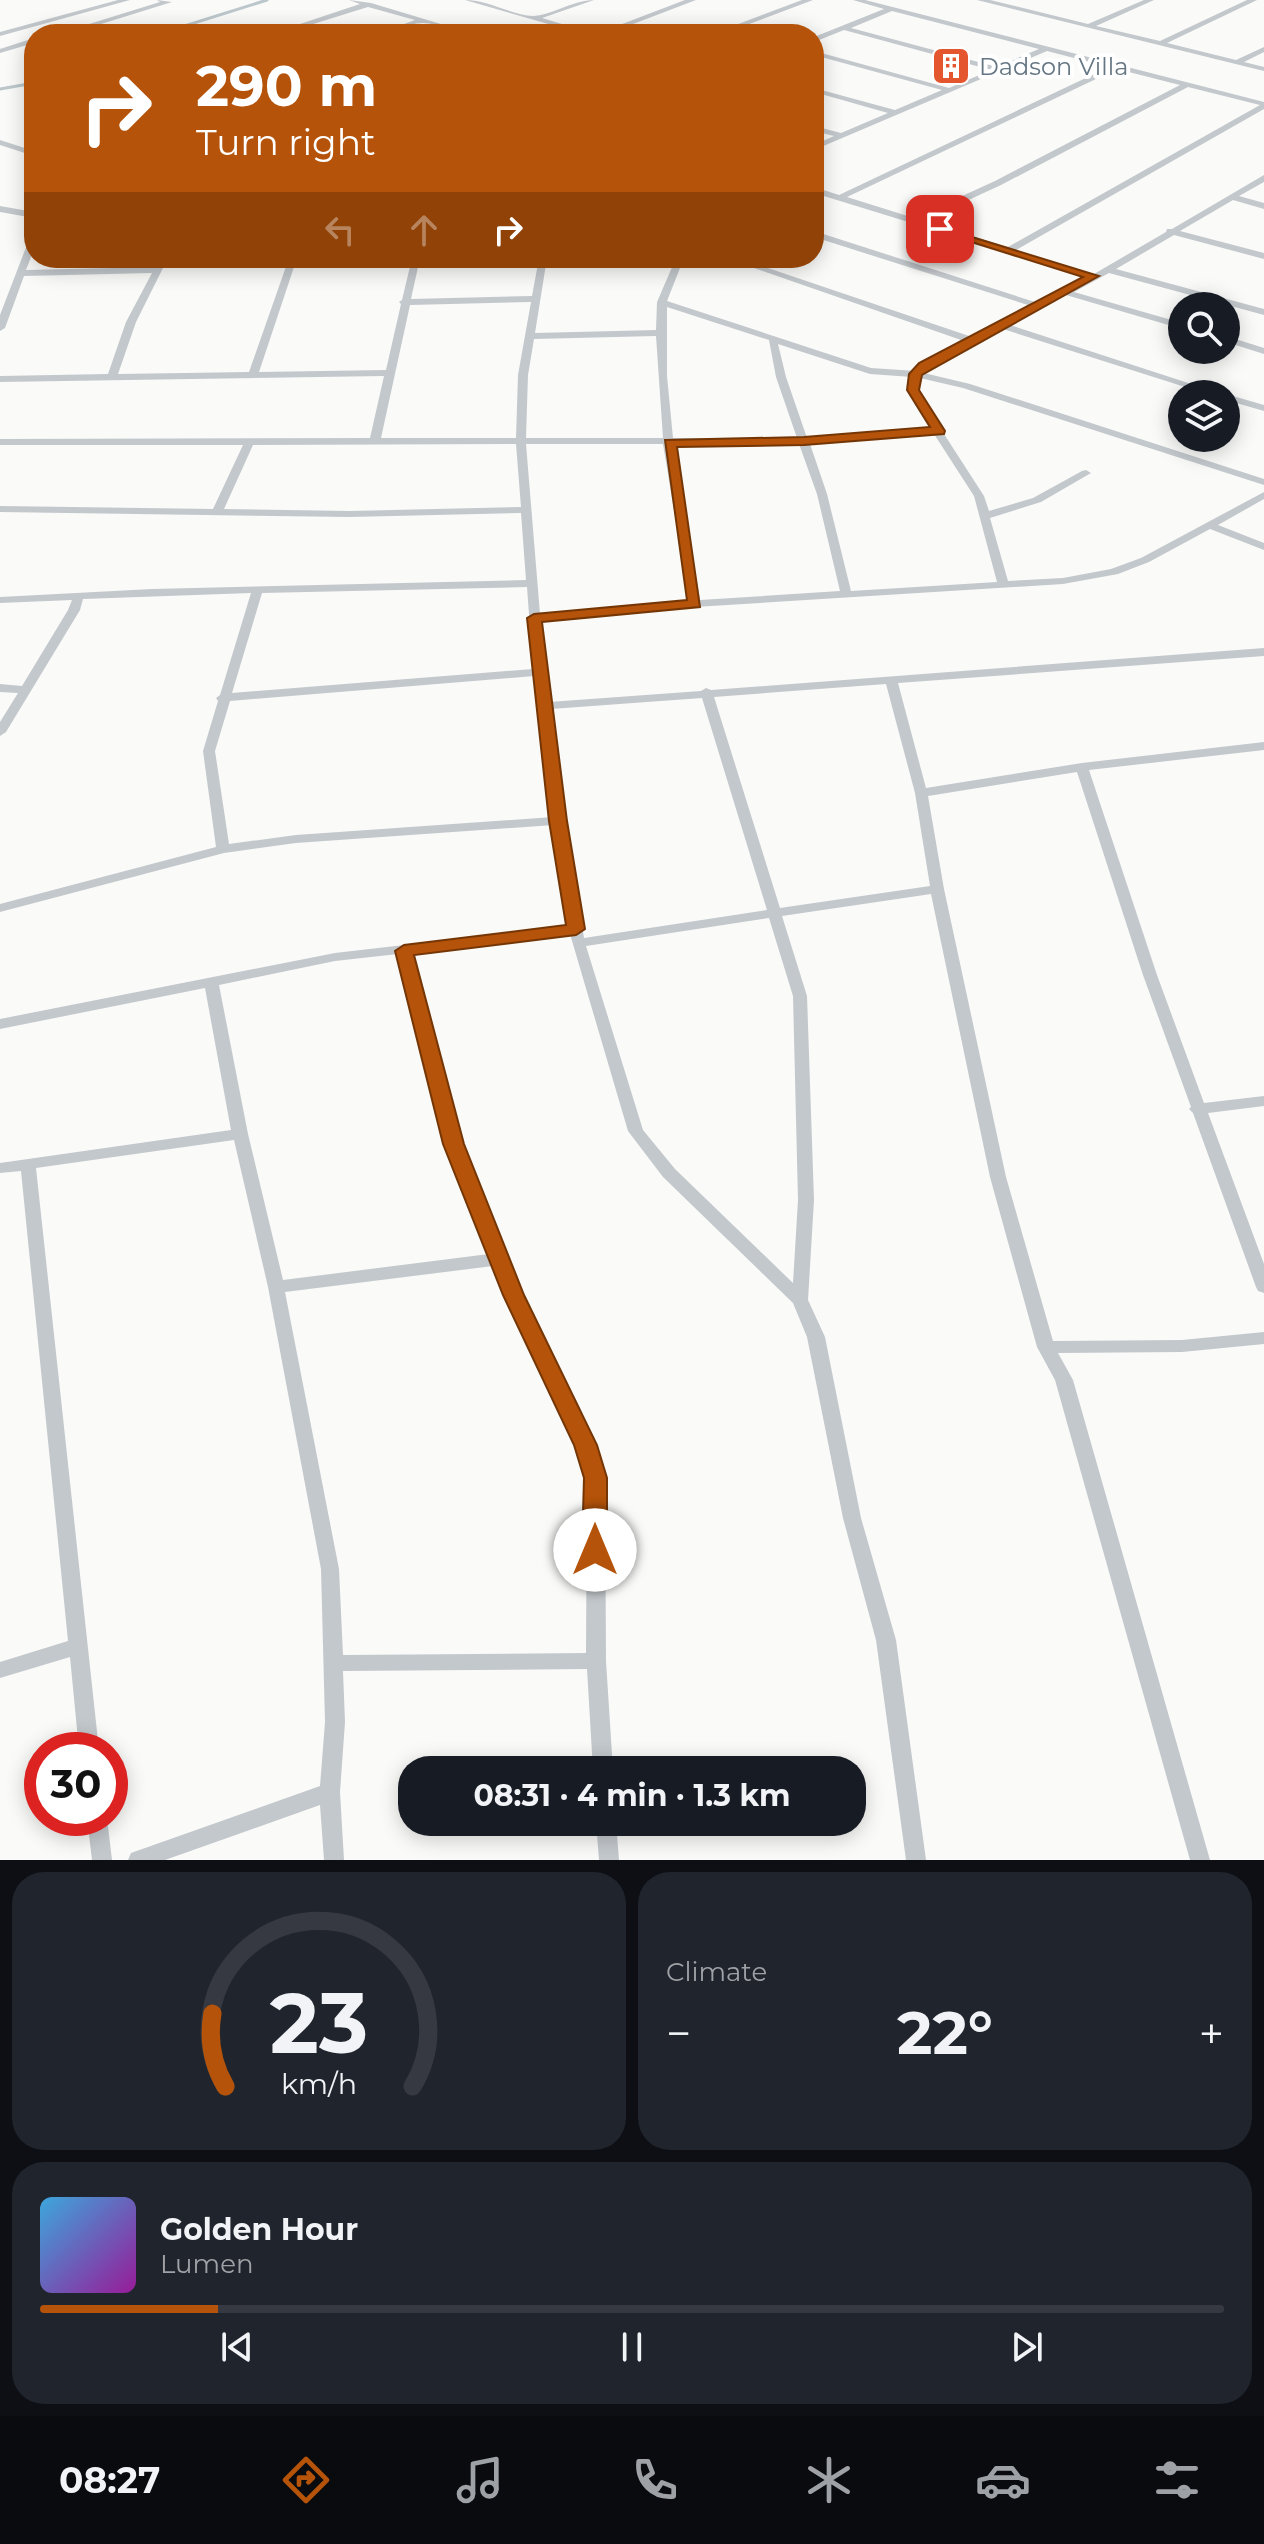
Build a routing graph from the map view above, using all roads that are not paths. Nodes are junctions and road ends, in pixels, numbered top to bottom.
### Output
1 (126, 0) edge
2 (180, 0) edge
3 (353, 0) edge
4 (469, 0) edge
5 (590, 0) edge
6 (692, 0) edge
7 (809, 0) edge
8 (857, 0) edge
9 (981, 0) edge
10 (1129, 0) edge
11 (1253, 0) edge
12 (165, 1) edge
13 (1146, 2) edge
14 (369, 4) junction
15 (891, 9) junction
16 (535, 18) junction
17 (424, 20) junction
18 (37, 24) edge
19 (93, 24) edge
20 (306, 24) edge
21 (412, 24) edge
22 (437, 24) edge
23 (556, 24) edge
24 (627, 24) edge
25 (743, 24) edge
26 (1089, 26) junction
27 (24, 28) edge
28 (843, 28) junction
29 (0, 34) edge
30 (824, 36) edge
31 (24, 44) edge
32 (1160, 44) junction
33 (1045, 48) junction
34 (1264, 49) edge
35 (0, 51) edge
36 (824, 56) edge
37 (1238, 62) junction
38 (1116, 66) junction
39 (997, 69) junction
40 (1264, 69) edge
41 (1187, 84) junction
42 (949, 90) junction
43 (824, 93) edge
44 (1264, 105) edge
45 (896, 113) junction
46 (824, 131) edge
47 (842, 136) junction
48 (0, 142) edge
49 (824, 144) edge
50 (24, 150) edge
51 (1264, 178) edge
52 (824, 193) edge
53 (1231, 197) junction
54 (839, 198) junction
55 (1264, 206) edge
56 (0, 209) edge
57 (24, 213) edge
58 (915, 221) junction
59 (1170, 231) junction
60 (824, 237) edge
61 (1009, 250) junction
62 (1264, 256) edge
63 (24, 265) edge
64 (290, 268) edge
65 (413, 268) edge
66 (541, 268) edge
67 (676, 268) edge
68 (758, 268) edge
69 (159, 270) joint
70 (1108, 270) junction
71 (21, 273) junction
72 (1093, 276) junction
73 (1065, 292) junction
74 (533, 299) junction
75 (404, 302) junction
76 (662, 302) junction
77 (1039, 306) junction
78 (1264, 312) edge
79 (1168, 322) edge
80 (1004, 326) junction
81 (0, 328) edge
82 (660, 333) junction
83 (529, 336) junction
84 (773, 341) junction
85 (973, 341) junction
86 (1240, 343) edge
87 (1264, 351) edge
88 (390, 373) junction
89 (916, 374) junction
90 (253, 376) junction
91 (112, 378) junction
92 (0, 379) edge
93 (1173, 380) edge
94 (1240, 401) edge
95 (1264, 408) edge
96 (939, 431) junction
97 (375, 441) junction
98 (804, 441) junction
99 (0, 442) edge
100 (249, 442) junction
101 (521, 442) junction
102 (670, 443) junction
103 (1086, 473) dead end
104 (1264, 482) edge
105 (1264, 495) edge
106 (0, 509) edge
107 (527, 510) junction
108 (217, 513) junction
109 (984, 516) junction
110 (1209, 525) junction
111 (1264, 547) edge
112 (530, 583) junction
113 (1003, 584) junction
114 (257, 591) junction
115 (79, 595) junction
116 (847, 596) junction
117 (0, 600) edge
118 (695, 604) junction
119 (534, 618) junction
120 (1264, 652) edge
121 (539, 672) junction
122 (892, 682) junction
123 (0, 688) edge
124 (25, 690) junction
125 (706, 692) junction
126 (222, 698) junction
127 (545, 706) junction
128 (0, 732) edge
129 (1264, 746) edge
130 (1082, 767) junction
131 (921, 793) junction
132 (558, 821) junction
133 (223, 849) junction
134 (937, 889) junction
135 (0, 908) edge
136 (776, 912) junction
137 (577, 936) junction
138 (404, 951) junction
139 (211, 981) junction
140 (0, 1024) edge
141 (1264, 1101) edge
142 (1197, 1109) junction
143 (240, 1134) junction
144 (28, 1164) junction
145 (0, 1168) edge
146 (499, 1259) junction
147 (276, 1287) junction
148 (1264, 1287) edge
149 (800, 1300) junction
150 (1264, 1338) edge
151 (1046, 1347) junction
152 (77, 1646) junction
153 (596, 1661) junction
154 (333, 1663) junction
155 (0, 1670) edge
156 (87, 1732) edge
157 (602, 1756) edge
158 (330, 1792) junction
159 (99, 1836) edge
160 (607, 1836) edge
161 (102, 1860) edge
162 (138, 1860) edge
163 (334, 1860) edge
164 (609, 1860) edge
165 (916, 1860) edge
166 (1200, 1860) edge

1 - 18 street
2 - 12 street
3 - 14 street
4 - 16 street
5 - 16 street
6 - 24 street
7 - 25 street
8 - 15 street
9 - 26 street
10 - 13 street
11 - 32 street
12 - 19 street
13 - 26 street
14 - 17 street
14 - 20 street
15 - 28 street
15 - 33 street
16 - 23 street
17 - 21 street
17 - 22 street
26 - 32 street
27 - 29 street
28 - 30 street
28 - 39 street
31 - 35 street
32 - 37 street
33 - 38 street
33 - 39 street
34 - 37 street
36 - 42 street
37 - 40 street
38 - 41 street
38 - 54 street
39 - 42 street
41 - 44 street
41 - 58 street
42 - 45 street
43 - 45 street
44 - 61 street
45 - 47 street
46 - 47 street
47 - 49 street
48 - 50 street
51 - 53 street
52 - 54 street
53 - 55 street
53 - 59 street
54 - 58 street
56 - 57 street
58 - 61 street
59 - 62 street
59 - 70 street
60 - 77 street
61 - 72 street
63 - 71 street
64 - 90 street
65 - 75 street
66 - 74 street
67 - 76 street
68 - 85 street
69 - 71 street
69 - 91 street
70 - 72 street
70 - 78 street
71 - 81 street
72 - 73 street
73 - 77 street
73 - 79 street
74 - 75 street
74 - 83 street
75 - 88 street
76 - 82 street
76 - 84 street
77 - 80 street
80 - 85 street
80 - 93 street
82 - 83 street
82 - 102 street
83 - 101 street
84 - 89 street
84 - 98 street
85 - 89 street
86 - 87 street
88 - 90 street
88 - 97 street
89 - 96 street
89 - 104 street
90 - 91 street
91 - 92 street
94 - 95 street
96 - 98 street
96 - 109 street
97 - 100 street
97 - 101 street
98 - 102 street
98 - 116 street
99 - 100 street
100 - 108 street
101 - 102 street
101 - 107 street
102 - 118 street
103 - 109 street
105 - 110 street
106 - 108 street
107 - 108 street
107 - 112 street
109 - 113 street
110 - 111 street
110 - 113 street
112 - 114 street
112 - 119 street
113 - 116 street
114 - 115 street
114 - 126 street
115 - 117 street
115 - 124 street
116 - 118 street
118 - 119 street
119 - 121 street
120 - 122 street
121 - 126 street
121 - 127 street
122 - 125 street
122 - 131 street
123 - 124 street
124 - 128 street
125 - 127 street
125 - 136 street
126 - 133 street
127 - 132 street
129 - 130 street
130 - 131 street
130 - 142 street
131 - 134 street
132 - 133 street
132 - 137 street
133 - 135 street
134 - 136 street
134 - 151 street
136 - 137 street
136 - 149 street
137 - 138 street
137 - 149 street
138 - 139 street
138 - 146 street
139 - 140 street
139 - 143 street
141 - 142 street
142 - 148 street
143 - 144 street
143 - 147 street
144 - 145 street
144 - 152 street
146 - 147 street
146 - 153 street
147 - 154 street
149 - 165 street
150 - 151 street
151 - 166 street
152 - 155 street
152 - 156 street
153 - 154 street
153 - 157 street
154 - 158 street
158 - 162 street
158 - 163 street
159 - 161 street
160 - 164 street

